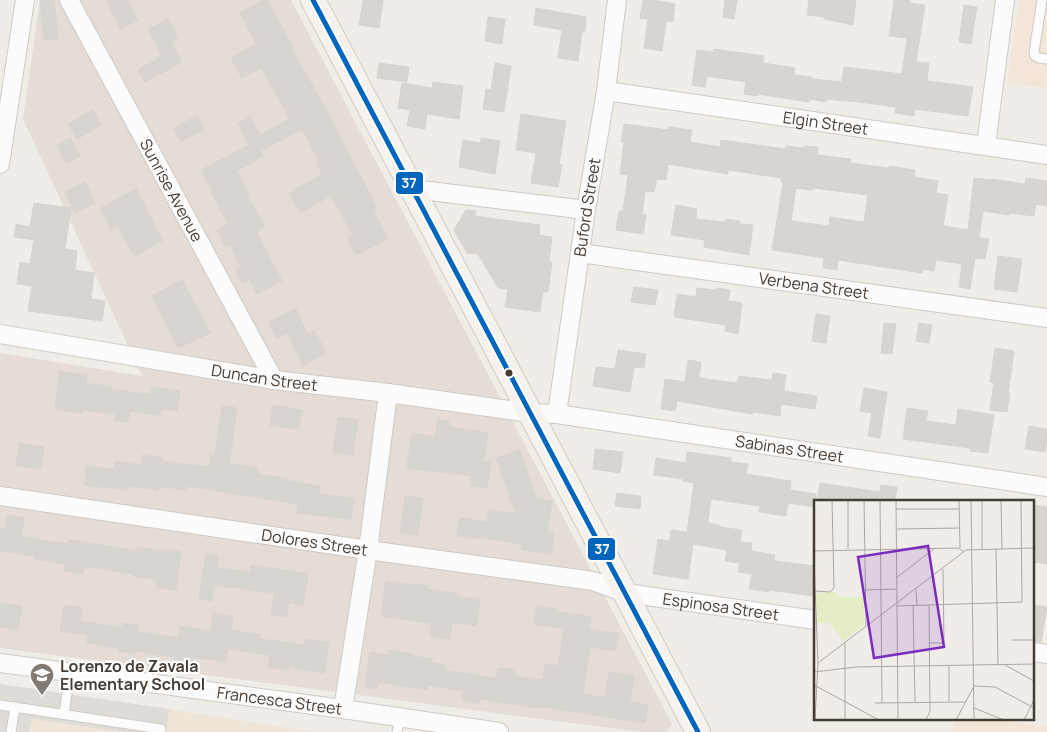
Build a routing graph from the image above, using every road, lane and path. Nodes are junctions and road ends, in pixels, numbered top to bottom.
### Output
1 (25, 0) edge
2 (69, 0) edge
3 (313, 0) edge
4 (617, 0) edge
5 (1005, 0) edge
6 (1042, 0) edge
7 (1047, 59) edge
8 (606, 91) junction
9 (986, 145) junction
10 (1047, 154) edge
11 (0, 164) edge
12 (413, 189) junction
13 (586, 210) junction
14 (580, 254) junction
15 (1047, 318) edge
16 (0, 334) edge
17 (274, 380) junction
18 (388, 393) junction
19 (530, 413) junction
20 (556, 414) junction
21 (1047, 487) edge
22 (0, 496) edge
23 (368, 550) junction
24 (626, 593) junction
25 (814, 620) edge
26 (1034, 652) edge
27 (1047, 654) edge
28 (0, 663) edge
29 (70, 672) junction
30 (0, 705) edge
31 (15, 707) junction
32 (343, 709) junction
33 (64, 714) junction
34 (398, 725) edge
35 (161, 729) dead end
36 (11, 732) edge
37 (500, 732) edge
38 (698, 732) edge

1 - 11 street
2 - 17 street, Sunrise Avenue
3 - 12 street
4 - 8 street, Buford Street
5 - 9 street
6 - 7 lane
8 - 9 street, Elgin Street
8 - 13 street, Buford Street
9 - 10 street, Elgin Street
12 - 13 street
12 - 19 street
13 - 14 street, Buford Street
14 - 15 street, Verbena Street
14 - 20 street, Buford Street
16 - 17 street, Duncan Street
17 - 18 street, Duncan Street
18 - 19 street, Duncan Street
18 - 23 street
19 - 20 street, Sabinas Street
19 - 24 street
20 - 21 street, Sabinas Street
22 - 23 street, Dolores Street
23 - 24 street, Dolores Street
23 - 32 street
24 - 25 street, Espinosa Street
24 - 38 street
26 - 27 street
28 - 29 street, Francesca Street
29 - 32 street, Francesca Street
29 - 33 lane
30 - 31 lane
31 - 33 lane
31 - 36 lane
32 - 34 street, Francesca Street
33 - 35 lane
34 - 37 street, Francesca Street

